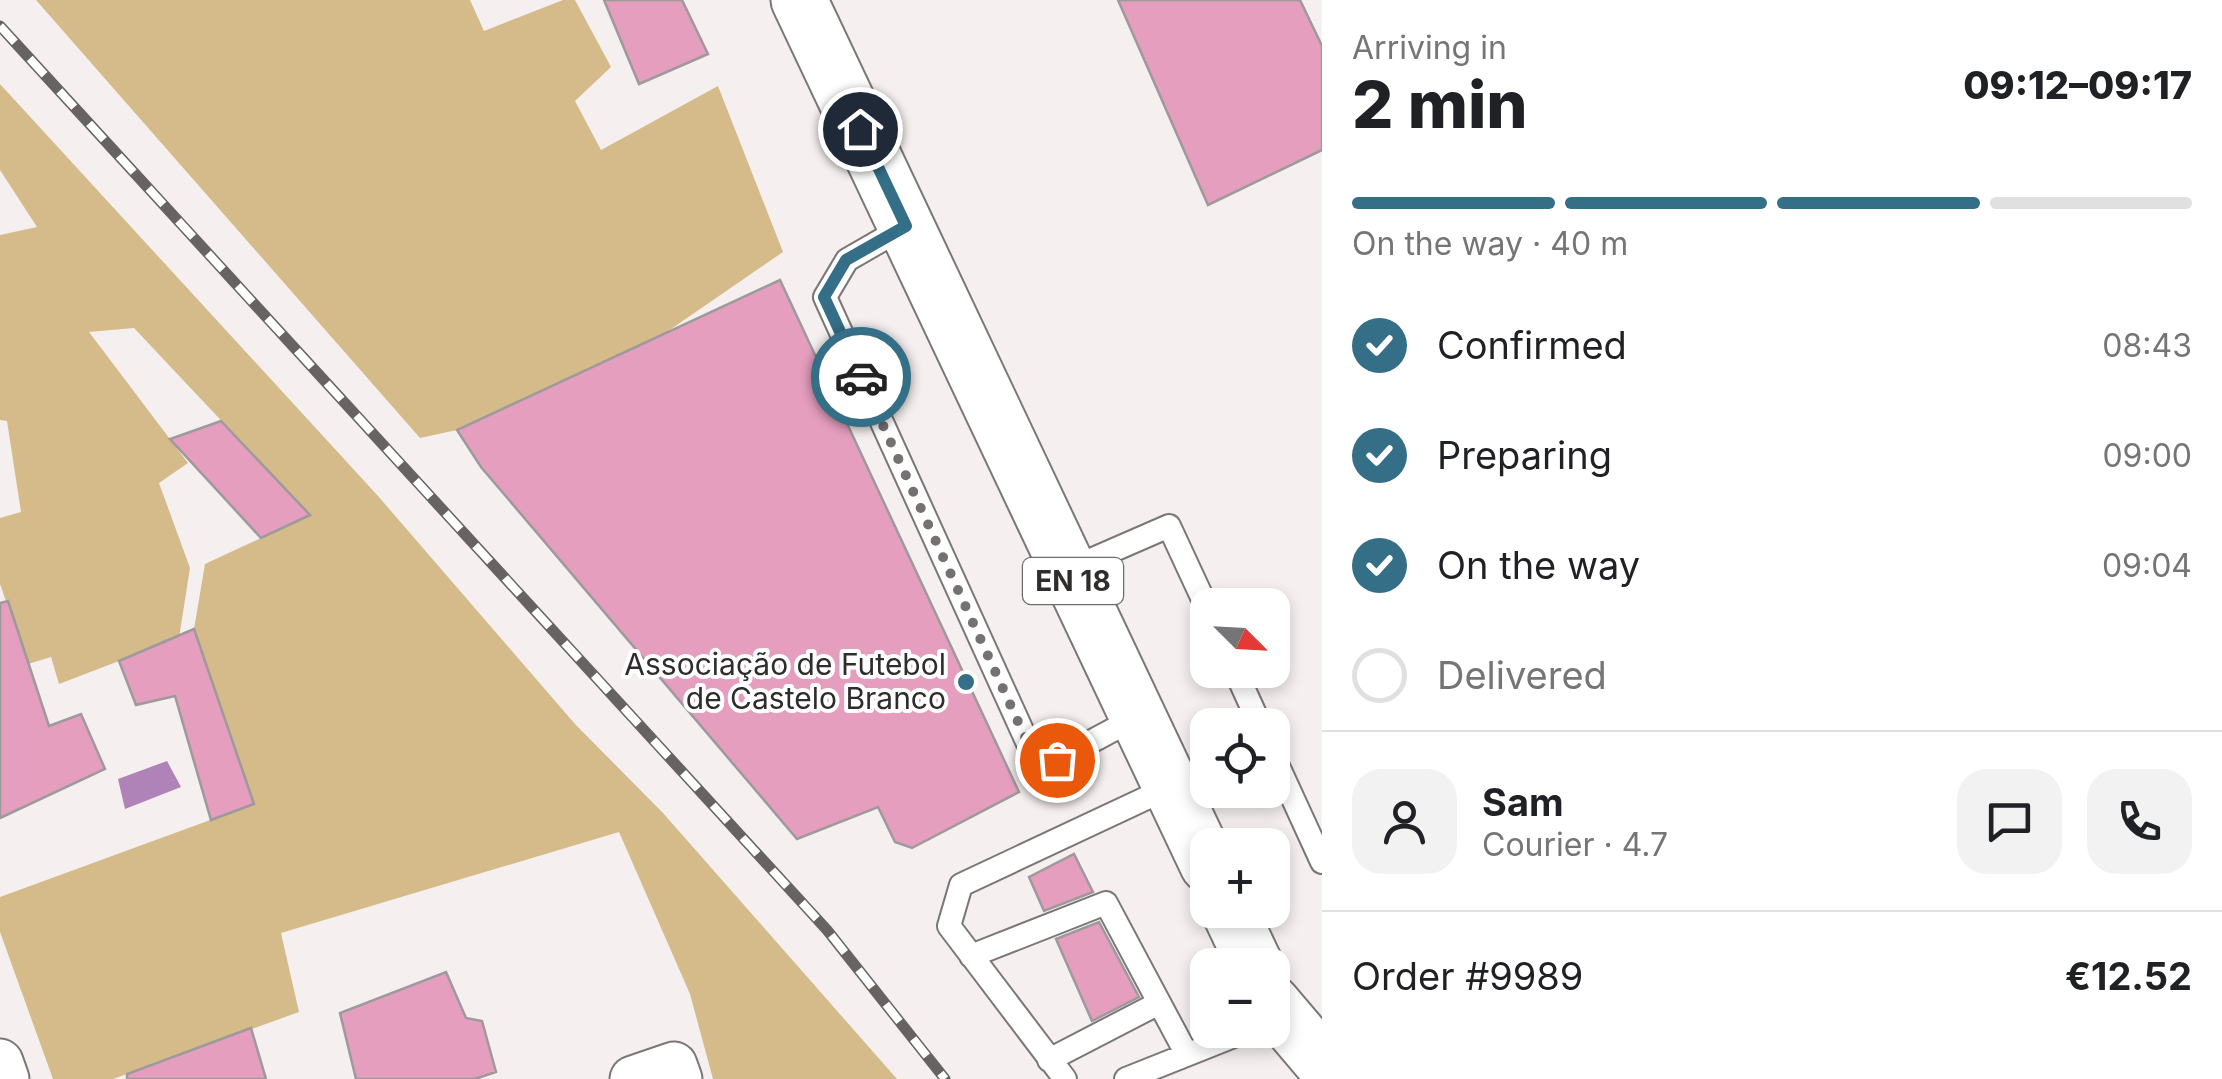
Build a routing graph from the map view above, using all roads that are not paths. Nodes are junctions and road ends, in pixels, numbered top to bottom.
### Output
1 (800, 0) edge
2 (906, 226) junction
3 (1068, 570) junction
4 (1198, 588) edge
5 (1138, 717) junction
6 (1170, 787) junction
7 (1290, 792) edge
8 (1190, 828) edge
9 (1322, 862) edge
10 (971, 956) junction
11 (1159, 1003) junction
12 (1290, 1035) edge
13 (1199, 1048) edge
14 (1276, 1048) edge
15 (1186, 1054) junction
16 (1049, 1060) junction
17 (0, 1062) edge
18 (1322, 1062) edge
19 (6, 1079) edge
20 (1065, 1079) edge
21 (1126, 1079) edge
22 (1283, 1079) edge

1 - 2 main road, EN 18
2 - 3 main road, EN 18
2 - 5 lane
3 - 4 lane
3 - 5 main road, EN 18
5 - 6 main road, EN 18
6 - 8 main road, EN 18
6 - 10 lane
7 - 9 lane
10 - 11 lane
10 - 16 lane
11 - 15 lane
11 - 16 lane
12 - 18 main road
13 - 15 lane
14 - 22 main road
15 - 21 lane
16 - 20 lane
17 - 19 street

